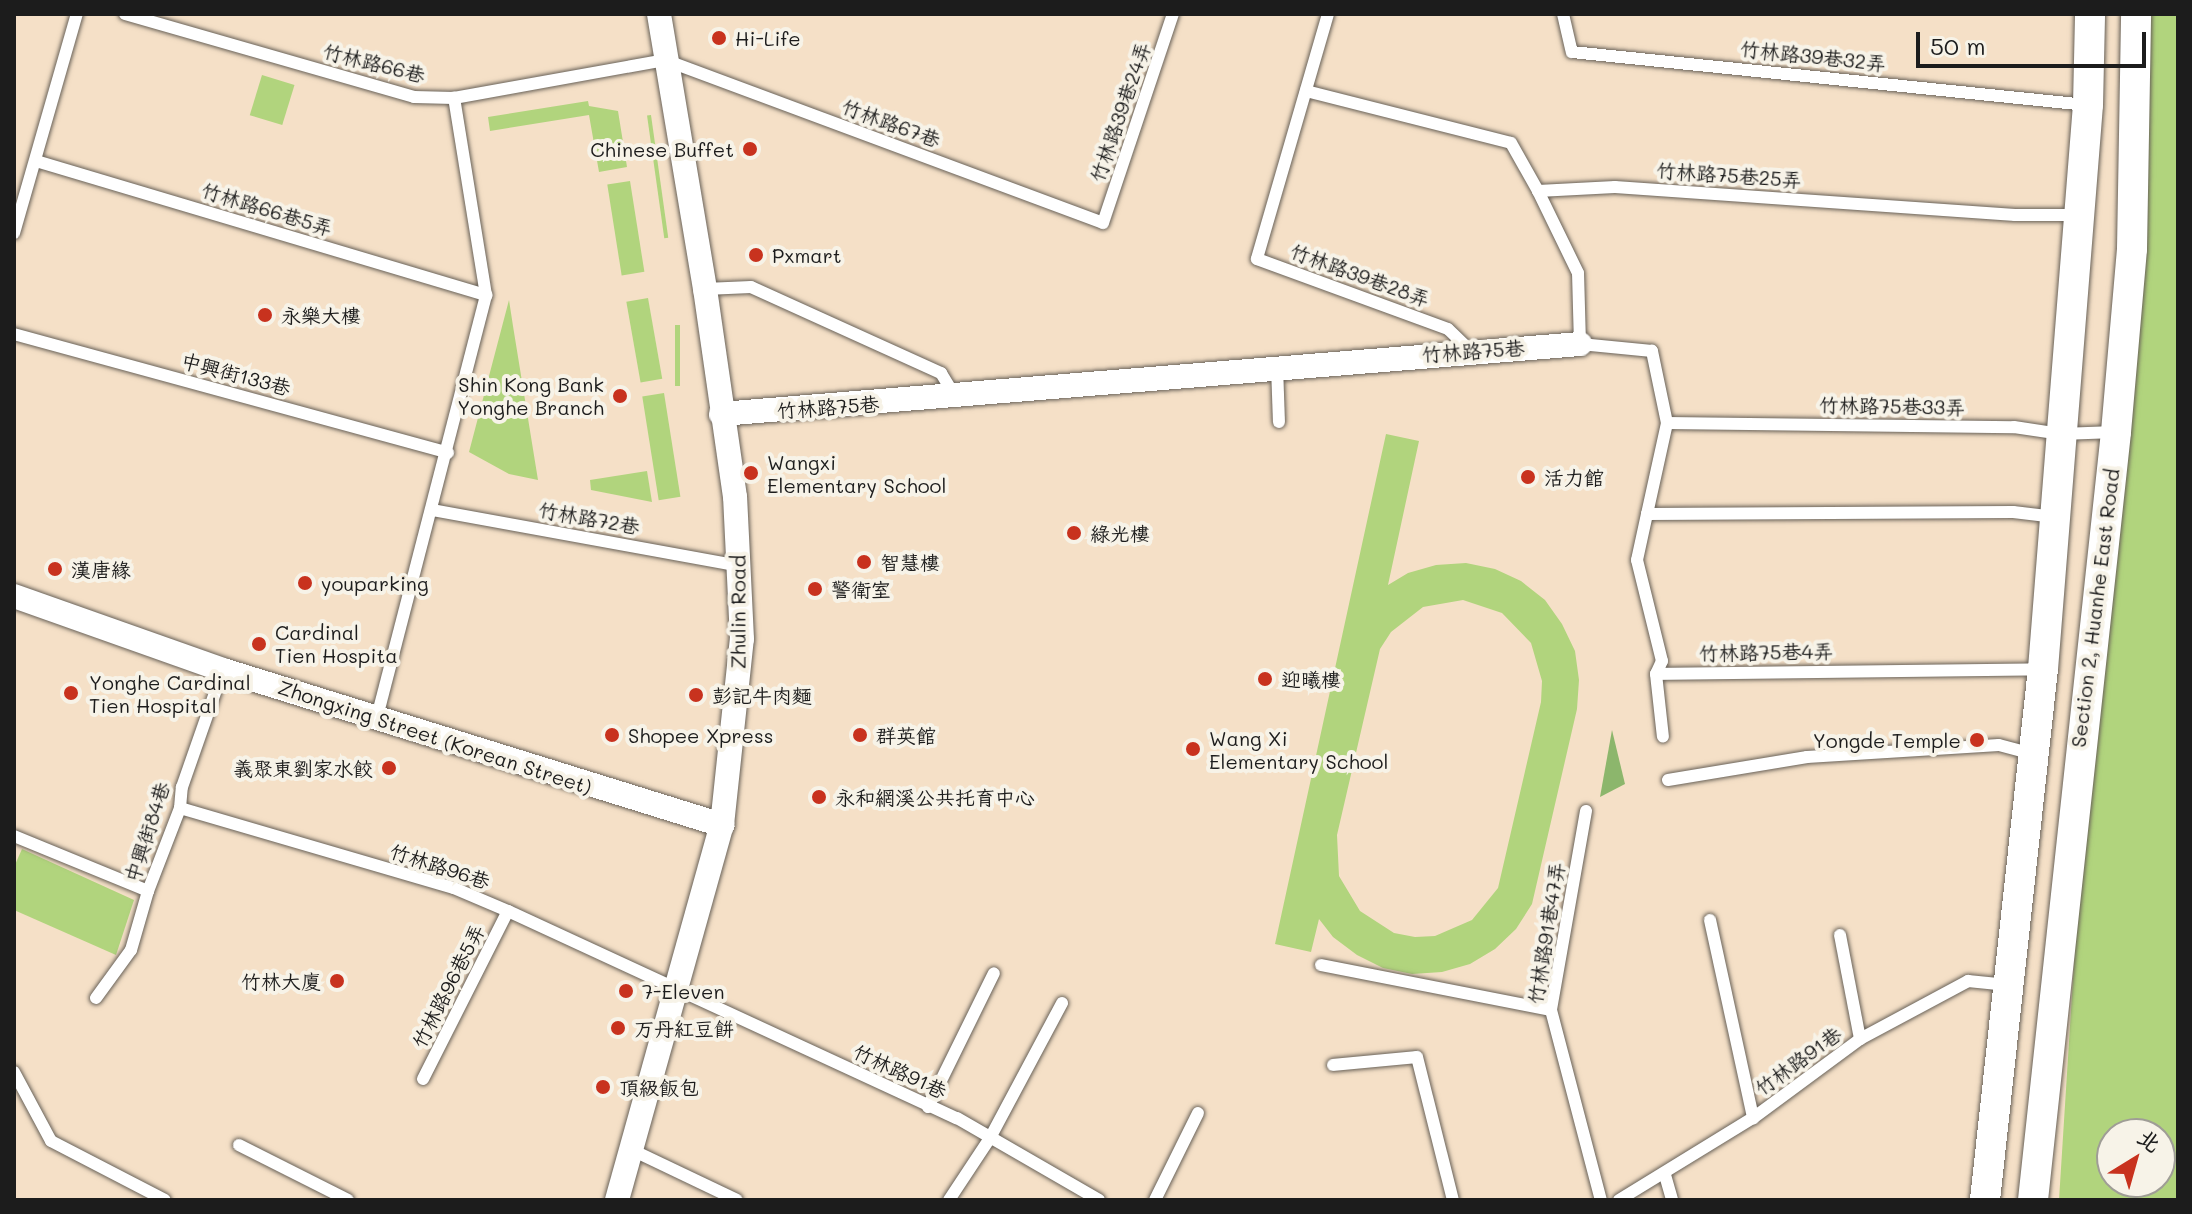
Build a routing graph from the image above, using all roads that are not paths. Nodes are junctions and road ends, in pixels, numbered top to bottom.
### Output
1 (77, 14) edge
2 (125, 14) edge
3 (659, 14) edge
4 (1173, 14) edge
5 (1328, 14) edge
6 (1563, 14) edge
7 (2090, 14) edge
8 (2136, 14) edge
9 (665, 60) junction
10 (1306, 91) junction
11 (454, 98) junction
12 (2088, 105) junction
13 (36, 161) junction
14 (1538, 191) junction
15 (2080, 215) junction
16 (1103, 223) joint
17 (14, 233) edge
18 (705, 289) junction
19 (486, 295) junction
20 (14, 334) edge
21 (1580, 344) junction
22 (1471, 351) junction
23 (1277, 366) junction
24 (956, 398) junction
25 (721, 414) junction
26 (1279, 422) dead end
27 (1667, 423) junction
28 (2116, 432) junction
29 (2061, 434) junction
30 (448, 453) junction
31 (432, 510) junction
32 (1647, 514) junction
33 (2055, 517) junction
34 (739, 566) junction
35 (14, 596) edge
36 (2043, 669) junction
37 (223, 670) junction
38 (1656, 674) junction
39 (377, 717) junction
40 (1663, 737) dead end
41 (2032, 754) junction
42 (1668, 780) dead end
43 (180, 808) junction
44 (1586, 811) dead end
45 (722, 825) junction
46 (14, 836) edge
47 (148, 891) junction
48 (508, 911) junction
49 (1710, 920) dead end
50 (1840, 935) dead end
51 (1321, 965) dead end
52 (994, 973) dead end
53 (2009, 985) junction
54 (678, 989) junction
55 (96, 998) dead end
56 (1062, 1003) dead end
57 (1551, 1010) junction
58 (1860, 1039) junction
59 (1333, 1065) dead end
60 (14, 1072) edge
61 (423, 1079) dead end
62 (928, 1107) junction
63 (1198, 1113) dead end
64 (1753, 1118) junction
65 (990, 1138) junction
66 (239, 1145) dead end
67 (632, 1150) junction
68 (1665, 1175) junction
69 (165, 1200) edge
70 (348, 1200) edge
71 (617, 1200) edge
72 (737, 1200) edge
73 (949, 1200) edge
74 (1099, 1200) edge
75 (1155, 1200) edge
76 (1453, 1200) edge
77 (1601, 1200) edge
78 (1619, 1200) edge
79 (1672, 1200) edge
80 (1985, 1200) edge
81 (2033, 1200) edge

1 - 13 lane
2 - 11 lane, 竹林路66巷
3 - 9 street, Zhulin Road
4 - 16 lane, 竹林路39巷24弄
5 - 10 lane, 竹林路39巷28弄
6 - 12 lane, 竹林路39巷32弄
7 - 12 street
8 - 28 street, Section 2, Huanhe East Road
9 - 11 lane, 竹林路66巷
9 - 16 lane, 竹林路67巷
9 - 18 street, Zhulin Road
10 - 14 lane
10 - 22 lane, 竹林路39巷28弄
11 - 19 lane
12 - 15 street
13 - 17 lane
13 - 19 lane, 竹林路66巷5弄
14 - 15 lane, 竹林路75巷25弄
14 - 21 lane
15 - 29 street
18 - 24 lane
18 - 25 street, Zhulin Road
19 - 30 lane
20 - 30 lane, 中興街133巷
21 - 22 street, 竹林路75巷
21 - 27 lane, 竹林路75巷
22 - 23 street, 竹林路75巷
23 - 24 street, 竹林路75巷
23 - 26 lane
24 - 25 street, 竹林路75巷
25 - 34 street, Zhulin Road
27 - 29 lane, 竹林路75巷33弄
27 - 32 lane, 竹林路75巷
28 - 29 lane, 竹林路75巷33弄
28 - 81 street, Section 2, Huanhe East Road
29 - 33 street
30 - 31 lane
31 - 34 lane, 竹林路72巷
31 - 39 lane
32 - 33 lane
32 - 38 lane
33 - 36 street
34 - 45 street, Zhulin Road
35 - 37 street, Zhongxing Street (Korean Street)
36 - 38 lane, 竹林路75巷4弄
36 - 41 street
37 - 39 street, Zhongxing Street (Korean Street)
37 - 43 lane, 中興街84巷
38 - 40 lane
39 - 45 street, Zhongxing Street (Korean Street)
41 - 42 lane
41 - 53 street
43 - 47 lane, 中興街84巷
43 - 48 lane, 竹林路96巷
44 - 57 lane, 竹林路91巷47弄
45 - 54 street, Zhulin Road
46 - 47 lane
47 - 55 lane, 中興街84巷
48 - 54 lane, 竹林路96巷
48 - 61 lane, 竹林路96巷5弄
49 - 64 lane
50 - 58 lane
51 - 57 lane
52 - 62 lane
53 - 58 lane, 竹林路91巷
53 - 80 street
54 - 62 lane, 竹林路91巷
54 - 67 street, Zhulin Road
56 - 65 lane
57 - 77 lane, 竹林路91巷47弄
58 - 64 lane, 竹林路91巷
59 - 76 lane
60 - 69 lane
62 - 65 lane, 竹林路91巷
63 - 75 lane
64 - 68 lane, 竹林路91巷
65 - 73 lane
65 - 74 lane, 竹林路91巷
66 - 70 lane
67 - 71 street, Zhulin Road
67 - 72 lane
68 - 78 lane, 竹林路91巷
68 - 79 lane

